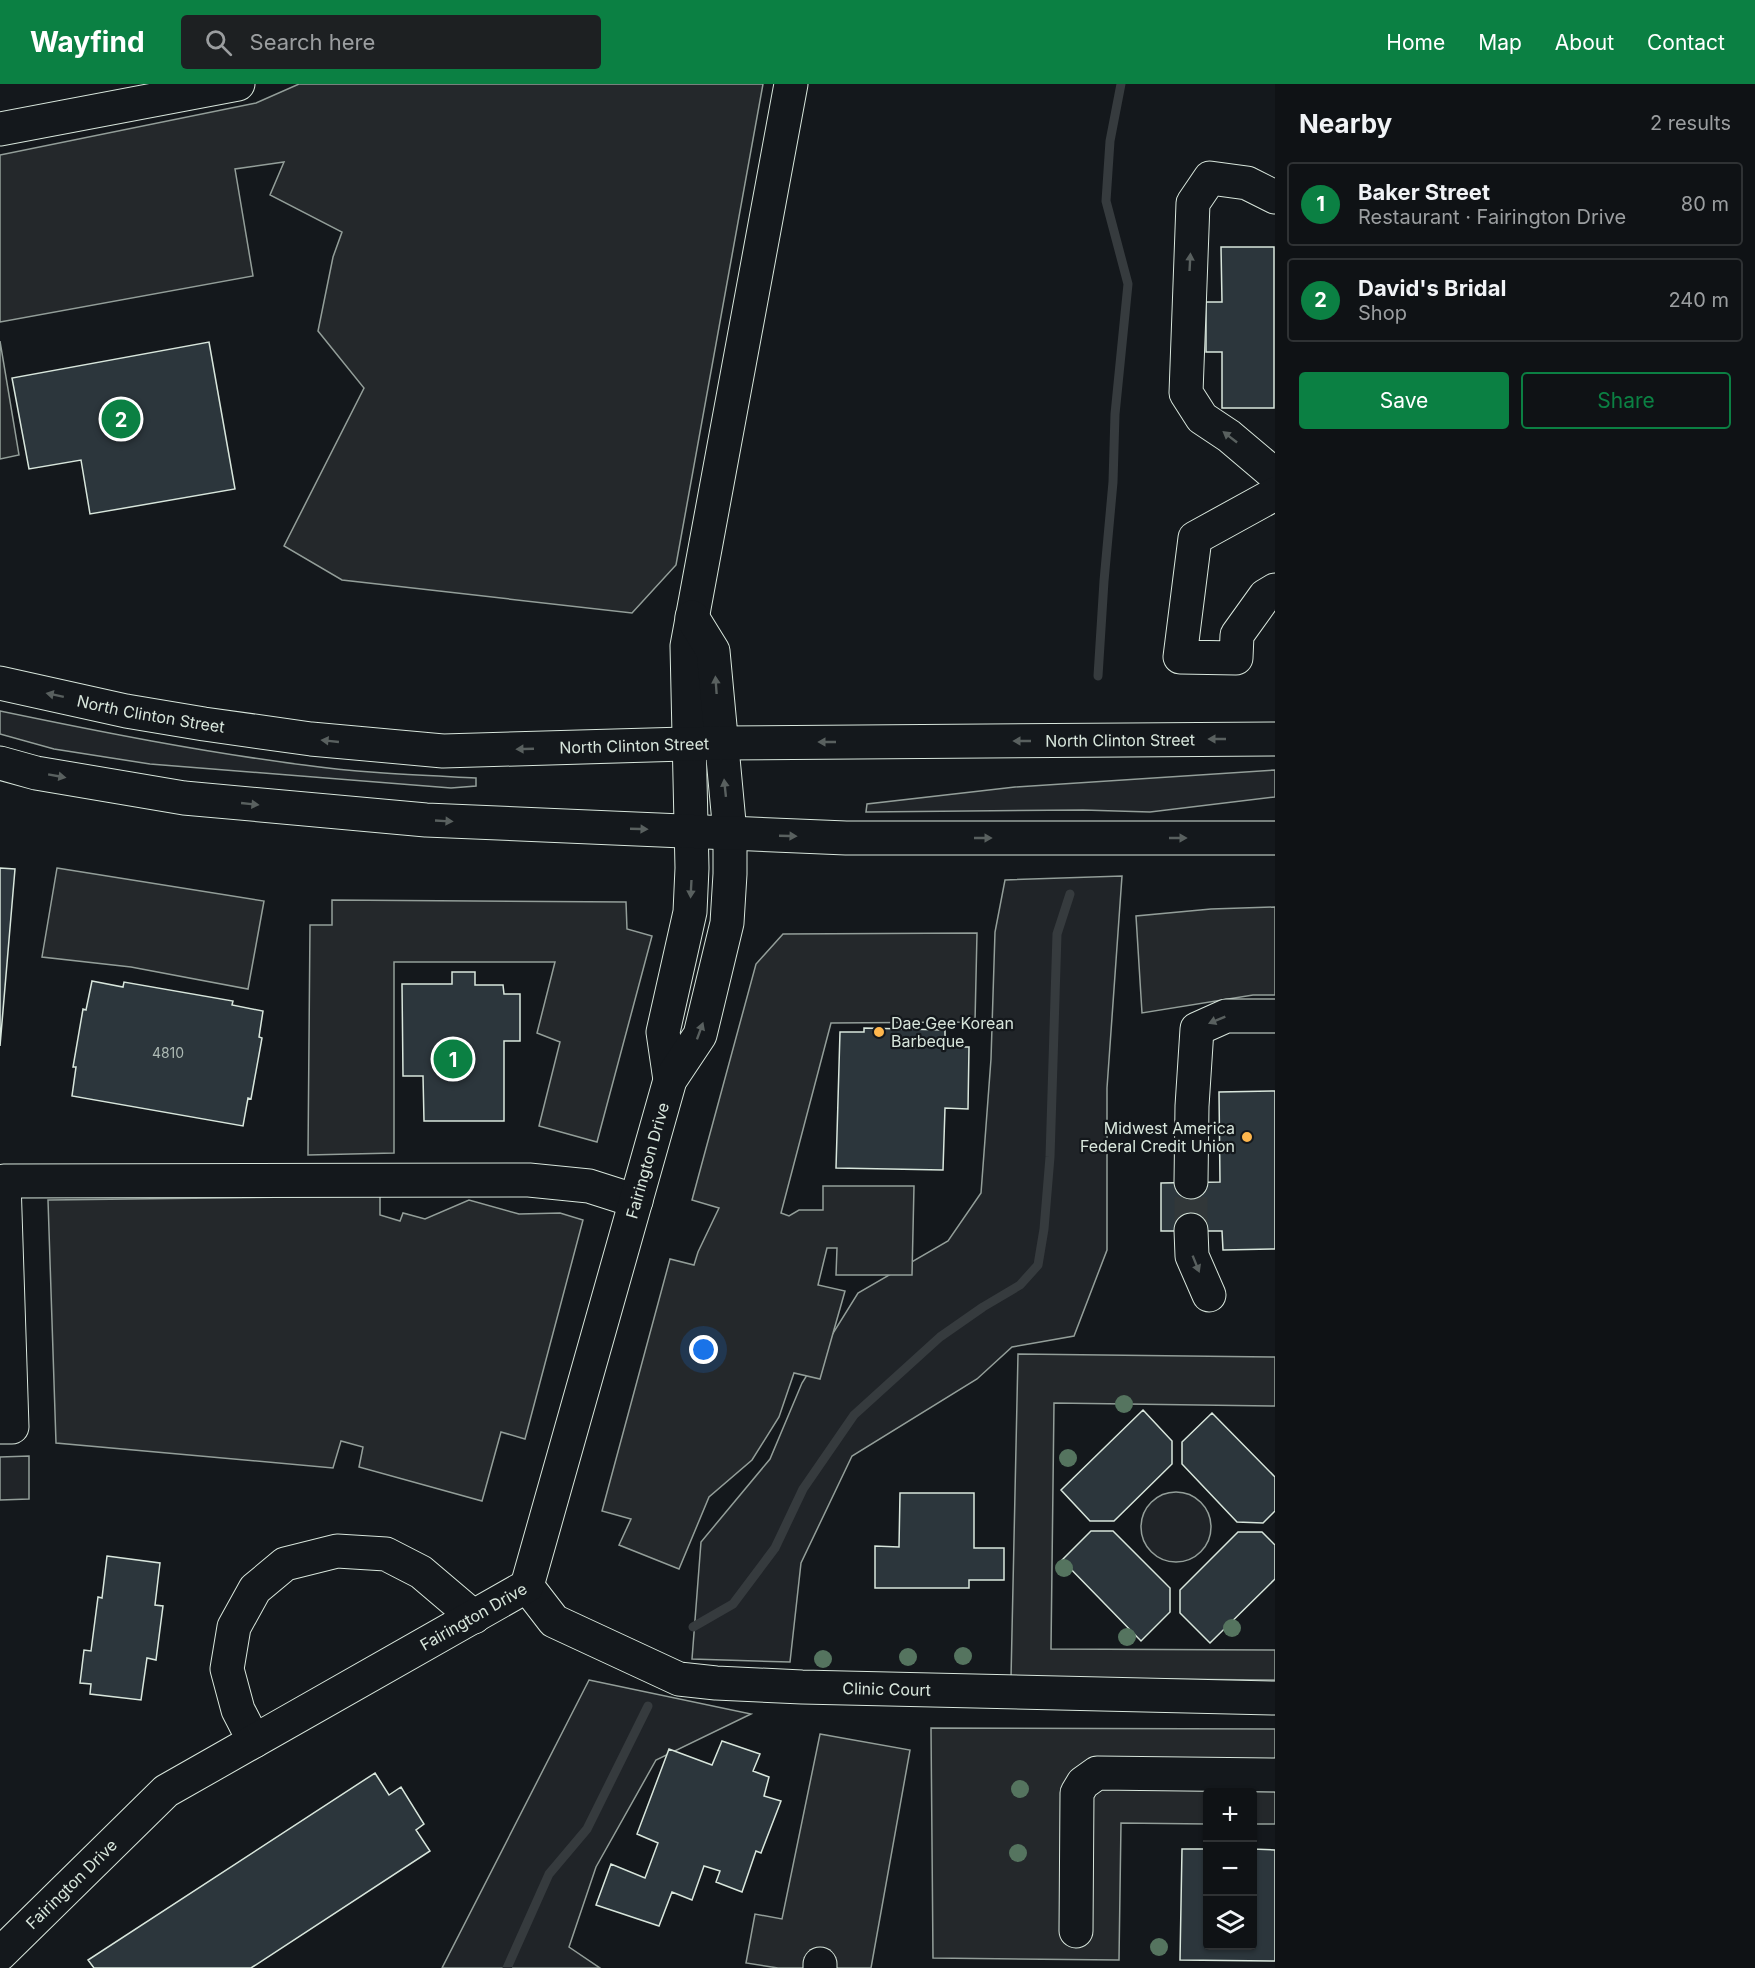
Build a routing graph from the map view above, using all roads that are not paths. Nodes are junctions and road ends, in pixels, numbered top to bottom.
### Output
1 (238, 84) edge
2 (791, 84) edge
3 (0, 129) edge
4 (1275, 197) edge
5 (1275, 475) edge
6 (1275, 494) edge
7 (1275, 590) edge
8 (692, 617) junction
9 (0, 682) edge
10 (1275, 739) edge
11 (720, 743) junction
12 (688, 744) junction
13 (0, 763) edge
14 (691, 831) junction
15 (730, 833) junction
16 (1275, 838) edge
17 (1275, 1016) edge
18 (670, 1080) junction
19 (1191, 1182) tunnel mouth
20 (636, 1201) junction
21 (3, 1218) edge
22 (1191, 1230) tunnel mouth
23 (1209, 1295) dead end
24 (0, 1427) edge
25 (527, 1586) junction
26 (474, 1617) junction
27 (1275, 1698) edge
28 (254, 1741) junction
29 (1275, 1775) edge
30 (1076, 1931) dead end
31 (0, 1954) edge

1 - 3 street
2 - 8 street, Fairington Drive
5 -> 4 street
6 - 7 street
11 -> 8 street, Fairington Drive
8 - 12 street, Fairington Drive
12 -> 9 street, North Clinton Street
10 -> 11 street, North Clinton Street
11 - 12 street, North Clinton Street
15 -> 11 street, Fairington Drive
12 - 14 street, Fairington Drive
13 -> 14 street
14 - 15 street
14 -> 18 street, Fairington Drive
15 -> 16 street
18 -> 15 street, Fairington Drive
17 -> 19 street
18 - 20 street, Fairington Drive
20 - 21 street
20 - 25 street, Fairington Drive
21 - 24 street
22 -> 23 street
25 - 26 street, Fairington Drive
25 - 27 street, Clinic Court
26 - 28 street, Fairington Drive
26 - 28 street
28 - 31 street, Fairington Drive
29 - 30 street

